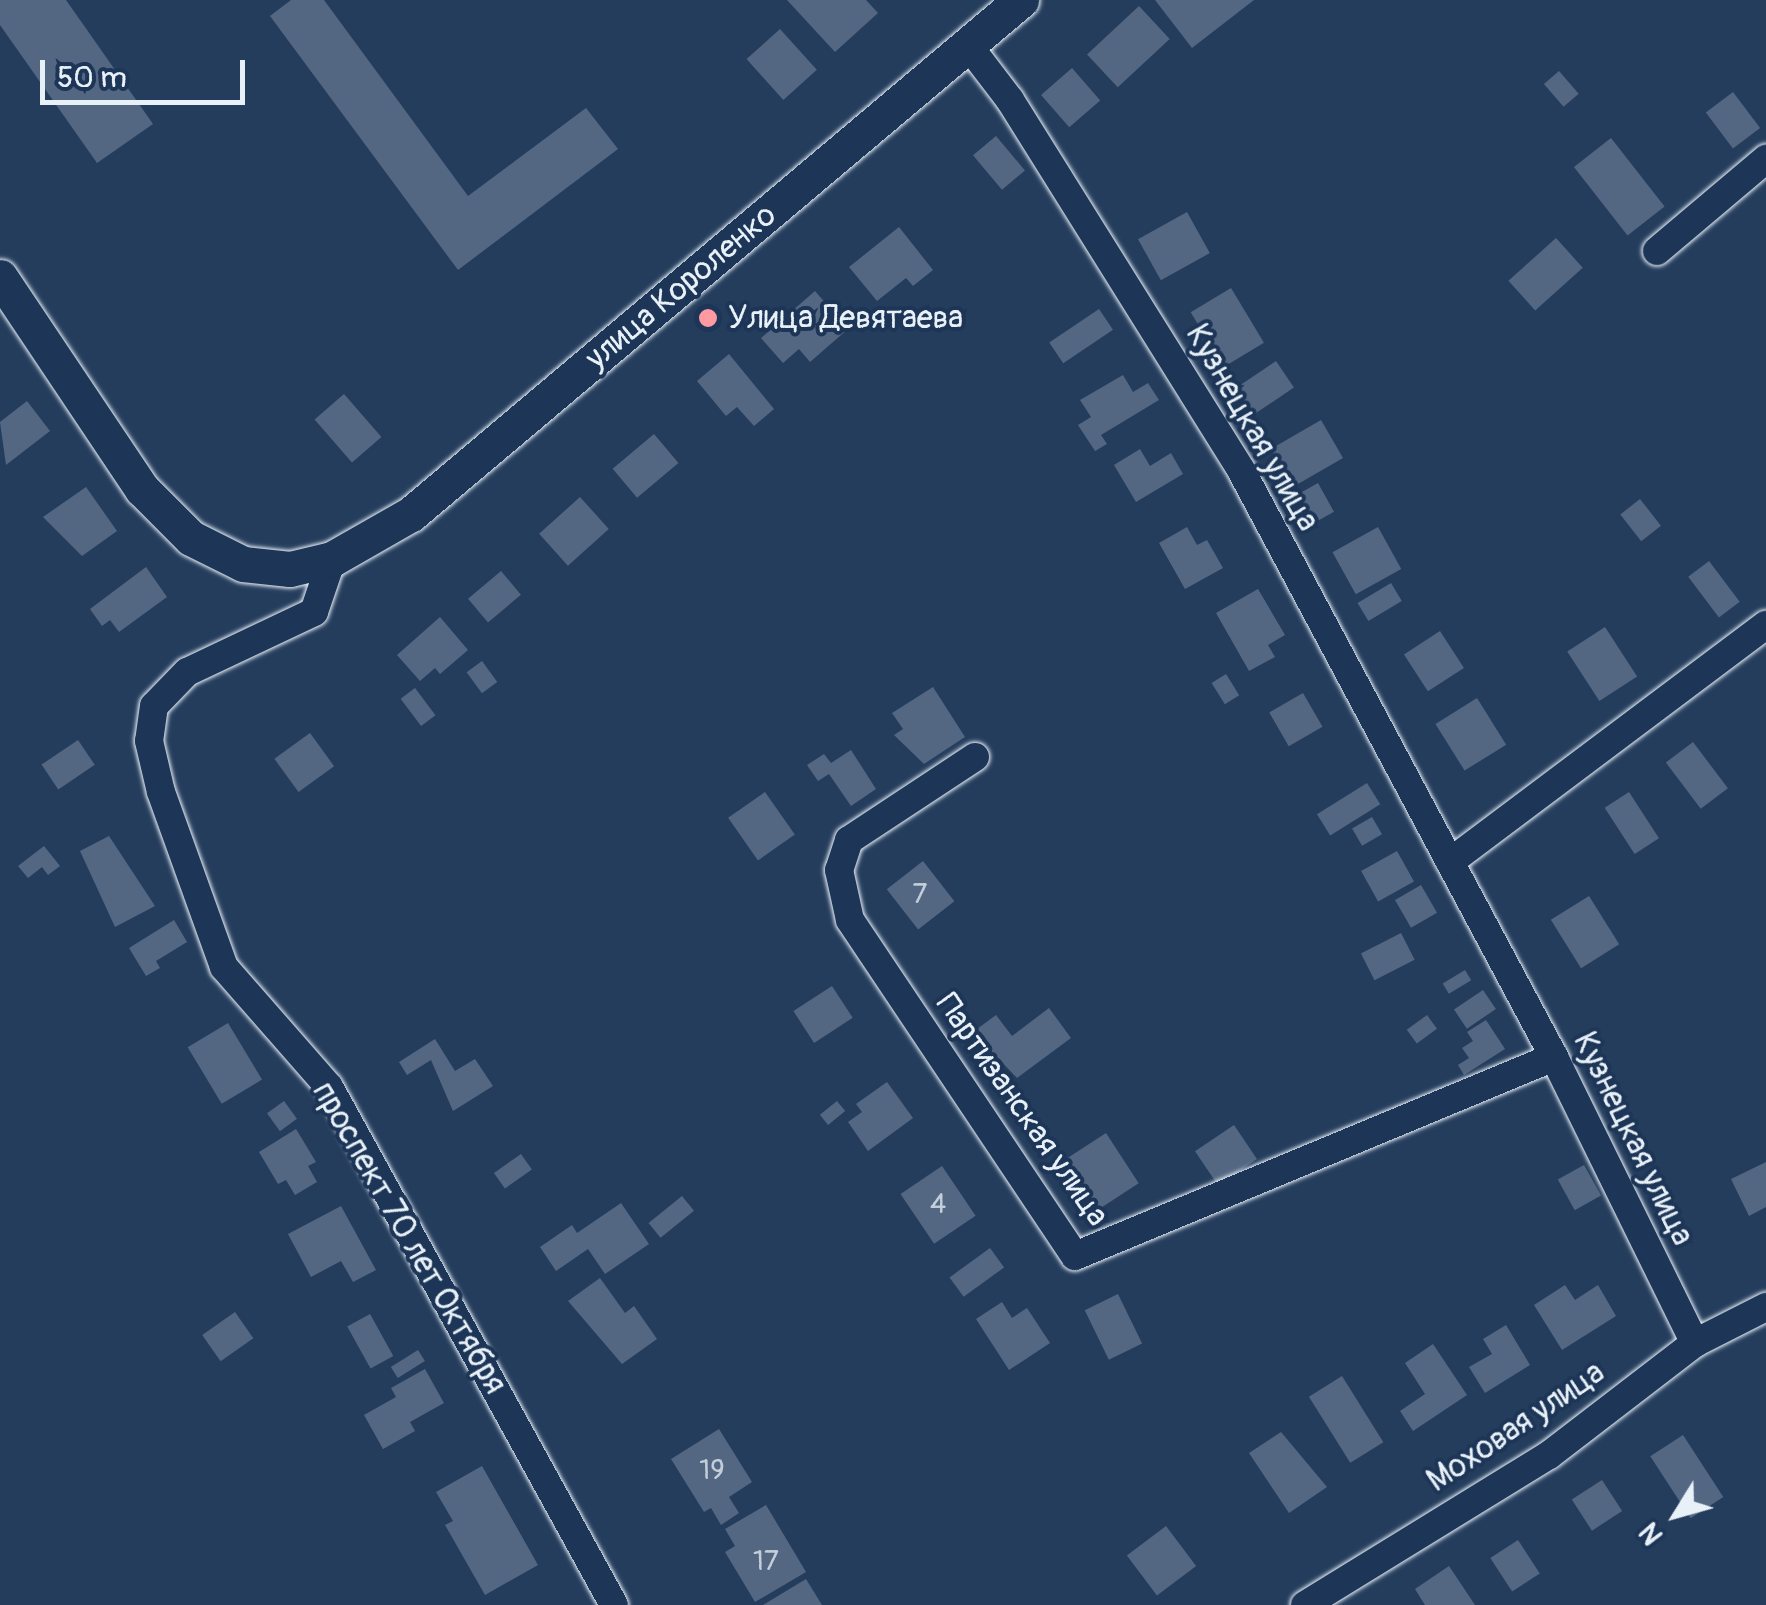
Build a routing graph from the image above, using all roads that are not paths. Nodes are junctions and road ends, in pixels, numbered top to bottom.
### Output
1 (1020, 0) edge
2 (968, 44) junction
3 (1766, 158) edge
4 (1657, 251) dead end
5 (0, 278) edge
6 (332, 559) junction
7 (1766, 624) edge
8 (975, 757) dead end
9 (1450, 862) junction
10 (1554, 1057) junction
11 (1766, 1308) edge
12 (1695, 1342) junction
13 (614, 1605) edge
14 (1304, 1605) edge

1 - 2 street, улица Короленко
2 - 6 street, улица Короленко
2 - 9 street, Кузнецкая улица
3 - 4 street
5 - 6 street
6 - 13 street, проспект 70 лет Октября
7 - 9 street
8 - 10 street, Партизанская улица
9 - 10 street, Кузнецкая улица
10 - 12 street, Кузнецкая улица
11 - 12 street, Моховая улица
12 - 14 street, Моховая улица

